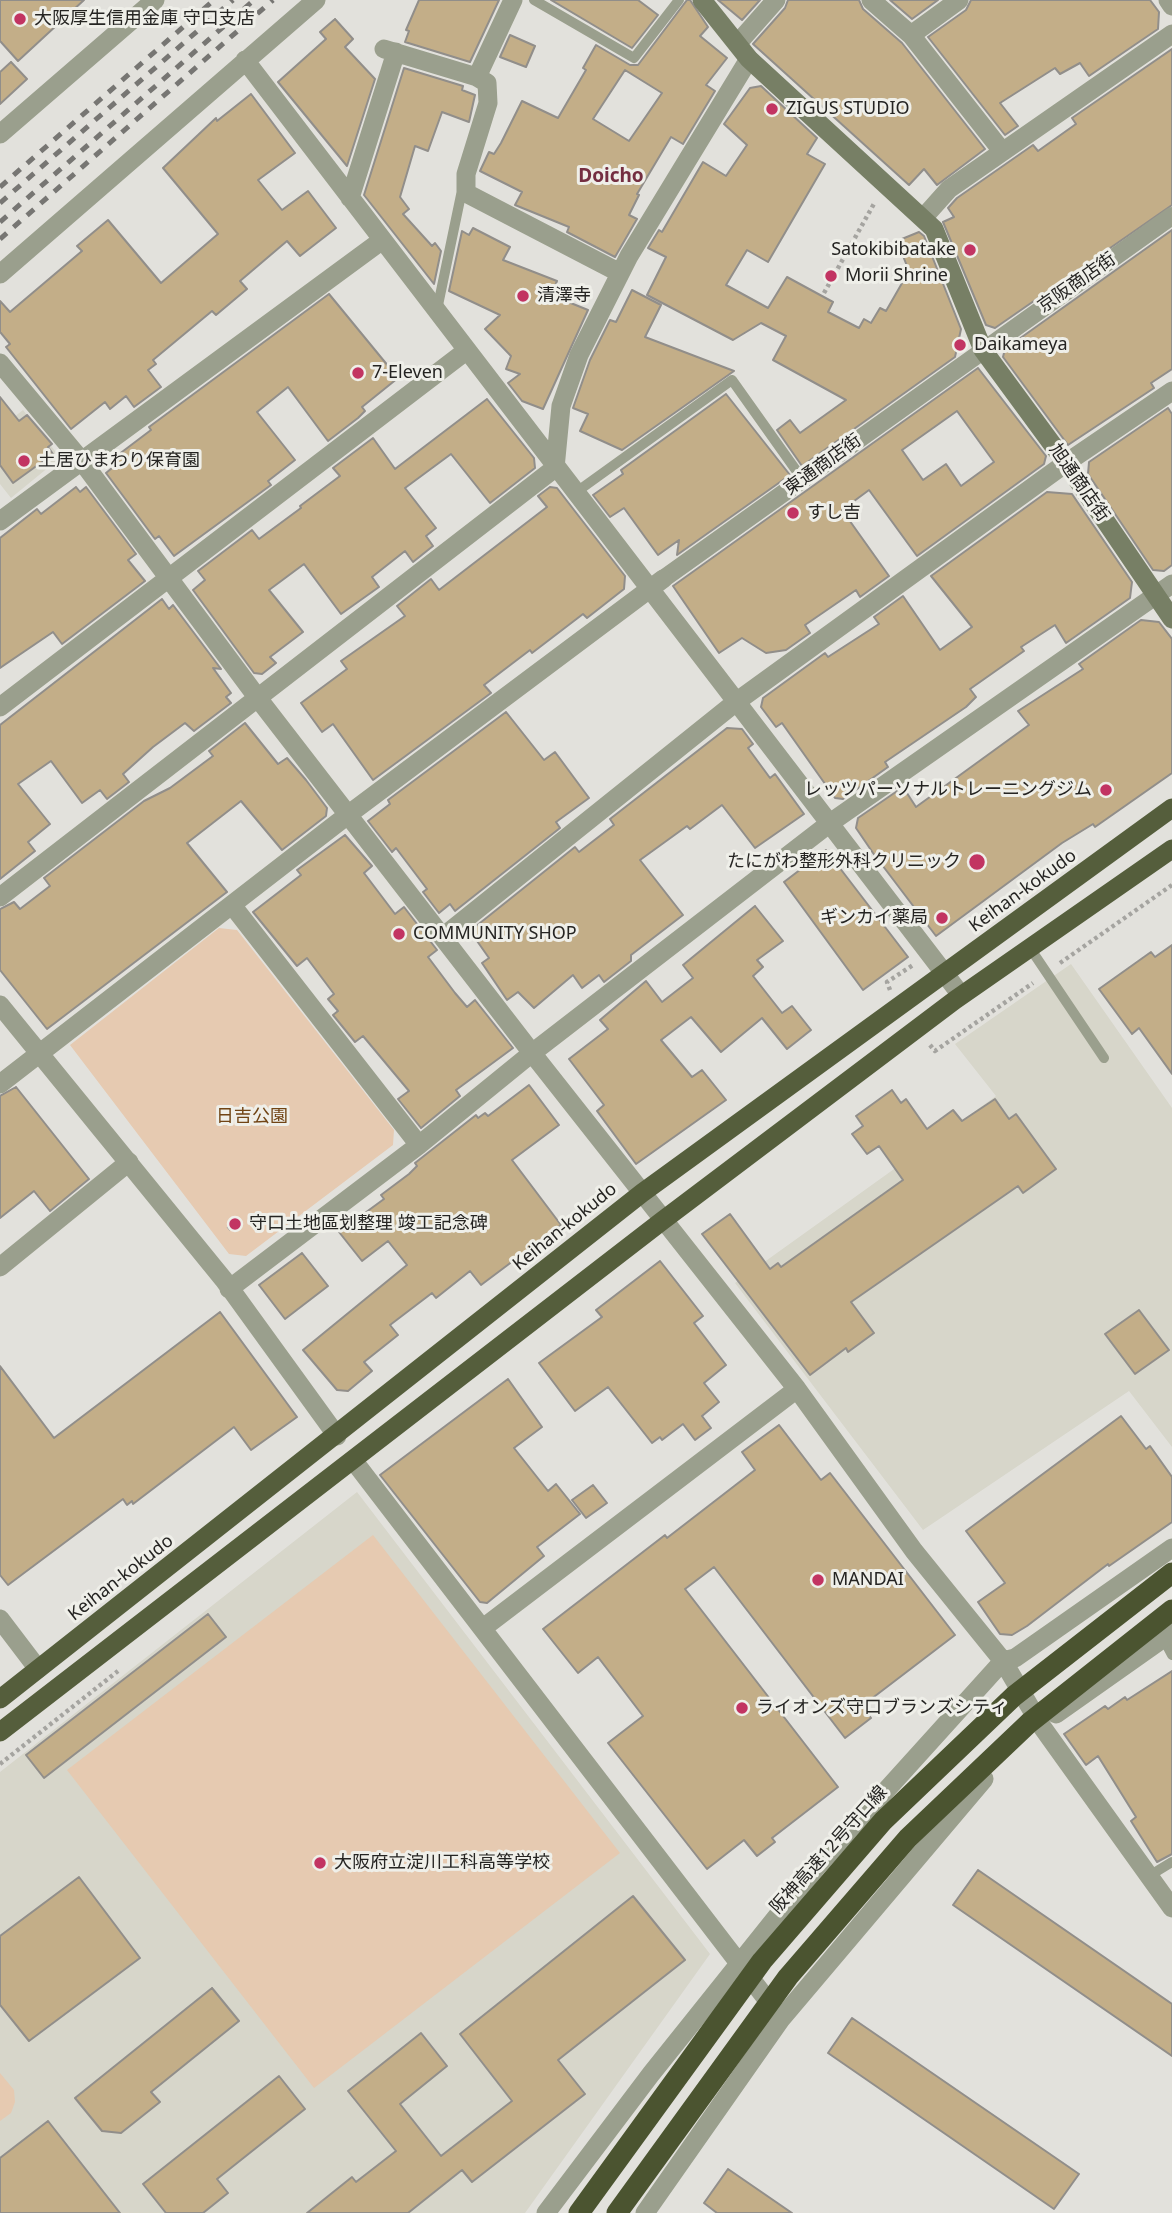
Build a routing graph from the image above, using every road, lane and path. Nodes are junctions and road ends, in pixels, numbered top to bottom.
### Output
1 (155, 0) edge
2 (316, 0) edge
3 (513, 0) edge
4 (534, 0) edge
5 (679, 0) edge
6 (702, 0) edge
7 (776, 0) edge
8 (872, 0) edge
9 (959, 0) edge
10 (1168, 0) edge
11 (1172, 6) edge
12 (1172, 33) edge
13 (911, 35) junction
14 (744, 51) junction
15 (245, 60) junction
16 (477, 77) junction
17 (0, 134) edge
18 (1002, 151) junction
19 (886, 183) junction
20 (466, 193) junction
21 (350, 198) junction
22 (1172, 216) edge
23 (924, 217) junction
24 (381, 241) junction
25 (620, 273) junction
26 (0, 274) edge
27 (824, 293) dead end
28 (436, 312) junction
29 (983, 350) junction
30 (466, 351) junction
31 (0, 363) edge
32 (1172, 391) edge
33 (81, 460) junction
34 (1066, 463) junction
35 (555, 468) junction
36 (803, 480) junction
37 (575, 494) junction
38 (0, 521) edge
39 (170, 578) junction
40 (655, 583) junction
41 (1172, 584) edge
42 (1156, 596) junction
43 (1172, 619) edge
44 (257, 697) junction
45 (736, 702) junction
46 (0, 707) edge
47 (1172, 808) edge
48 (349, 814) junction
49 (830, 822) junction
50 (1172, 849) edge
51 (1172, 885) edge
52 (0, 897) edge
53 (232, 905) junction
54 (444, 936) junction
55 (1030, 948) junction
56 (919, 960) dead end
57 (945, 973) junction
58 (1047, 973) junction
59 (892, 994) dead end
60 (961, 995) junction
61 (0, 1005) edge
62 (932, 1046) dead end
63 (40, 1053) junction
64 (532, 1054) junction
65 (1104, 1058) dead end
66 (0, 1084) edge
67 (419, 1145) junction
68 (129, 1162) junction
69 (642, 1193) junction
70 (662, 1221) junction
71 (233, 1225) dead end
72 (228, 1229) dead end
73 (0, 1267) edge
74 (229, 1289) junction
75 (797, 1389) junction
76 (337, 1436) junction
77 (353, 1460) junction
78 (1172, 1548) edge
79 (1172, 1573) edge
80 (1172, 1610) edge
81 (0, 1619) edge
82 (483, 1628) junction
83 (1169, 1642) edge
84 (1003, 1661) junction
85 (38, 1669) junction
86 (0, 1699) edge
87 (1041, 1724) junction
88 (0, 1732) edge
89 (1172, 1862) edge
90 (1149, 1876) junction
91 (1172, 1908) edge
92 (740, 1963) junction
93 (781, 2019) junction
94 (546, 2213) edge
95 (579, 2213) edge
96 (617, 2213) edge
97 (645, 2213) edge

1 - 17 street
2 - 15 street
3 - 16 street
4 - 5 lane
6 - 14 main road, 旭通商店街
7 - 14 street
8 - 13 street
9 - 13 street
10 - 11 street
12 - 18 street
13 - 18 street
14 - 19 main road, 旭通商店街
14 - 25 street
15 - 21 street
15 - 26 street
16 - 20 street
16 - 21 street
18 - 23 street
19 - 23 main road, 旭通商店街
19 - 27 path
20 - 25 street
20 - 28 lane
21 - 24 street
22 - 29 street, 京阪商店街
23 - 29 main road, 旭通商店街
24 - 28 street
24 - 33 street
25 - 35 street
28 - 30 street
29 - 34 main road, 旭通商店街
29 - 36 street, 東通商店街
30 - 35 street
30 - 39 street
31 - 33 street
32 - 34 street
33 - 38 street
33 - 39 street
34 - 42 main road, 旭通商店街
34 - 45 street
35 - 37 street
35 - 44 street
36 - 37 lane
36 - 40 street, 東通商店街
37 - 40 street
39 - 44 street
39 - 46 street
40 - 45 street
40 - 48 street
41 - 42 street
42 - 43 main road, 旭通商店街
42 - 49 street
44 - 48 street
44 - 52 street
45 - 49 street
45 - 54 street
47 - 57 highway, Keihan-kokudo
48 - 53 street
48 - 54 street
49 - 57 street
49 - 64 street
50 - 55 highway
51 - 58 path
53 - 63 street
53 - 67 street
54 - 64 street
55 - 58 lane
55 - 60 highway
56 - 59 path
57 - 60 street
57 - 69 highway, Keihan-kokudo
58 - 62 path
58 - 65 lane
60 - 70 highway
61 - 63 street
63 - 66 street
63 - 68 street
64 - 67 street
64 - 69 street
67 - 74 street
68 - 73 street
68 - 74 street
69 - 70 street
69 - 76 highway, Keihan-kokudo
70 - 75 street
70 - 77 highway
71 - 72 path
74 - 76 street
75 - 82 street
75 - 84 street
76 - 85 highway, Keihan-kokudo
77 - 82 street
77 - 88 highway
78 - 84 street
79 - 95 highway, 阪神高速12号守口線, bridge
80 - 96 highway, bridge
81 - 85 street
82 - 92 street
83 - 87 street
84 - 87 street
84 - 92 street
85 - 86 highway, Keihan-kokudo
87 - 90 street
87 - 93 street
89 - 90 lane
90 - 91 street
92 - 93 street
92 - 94 street
93 - 97 street

